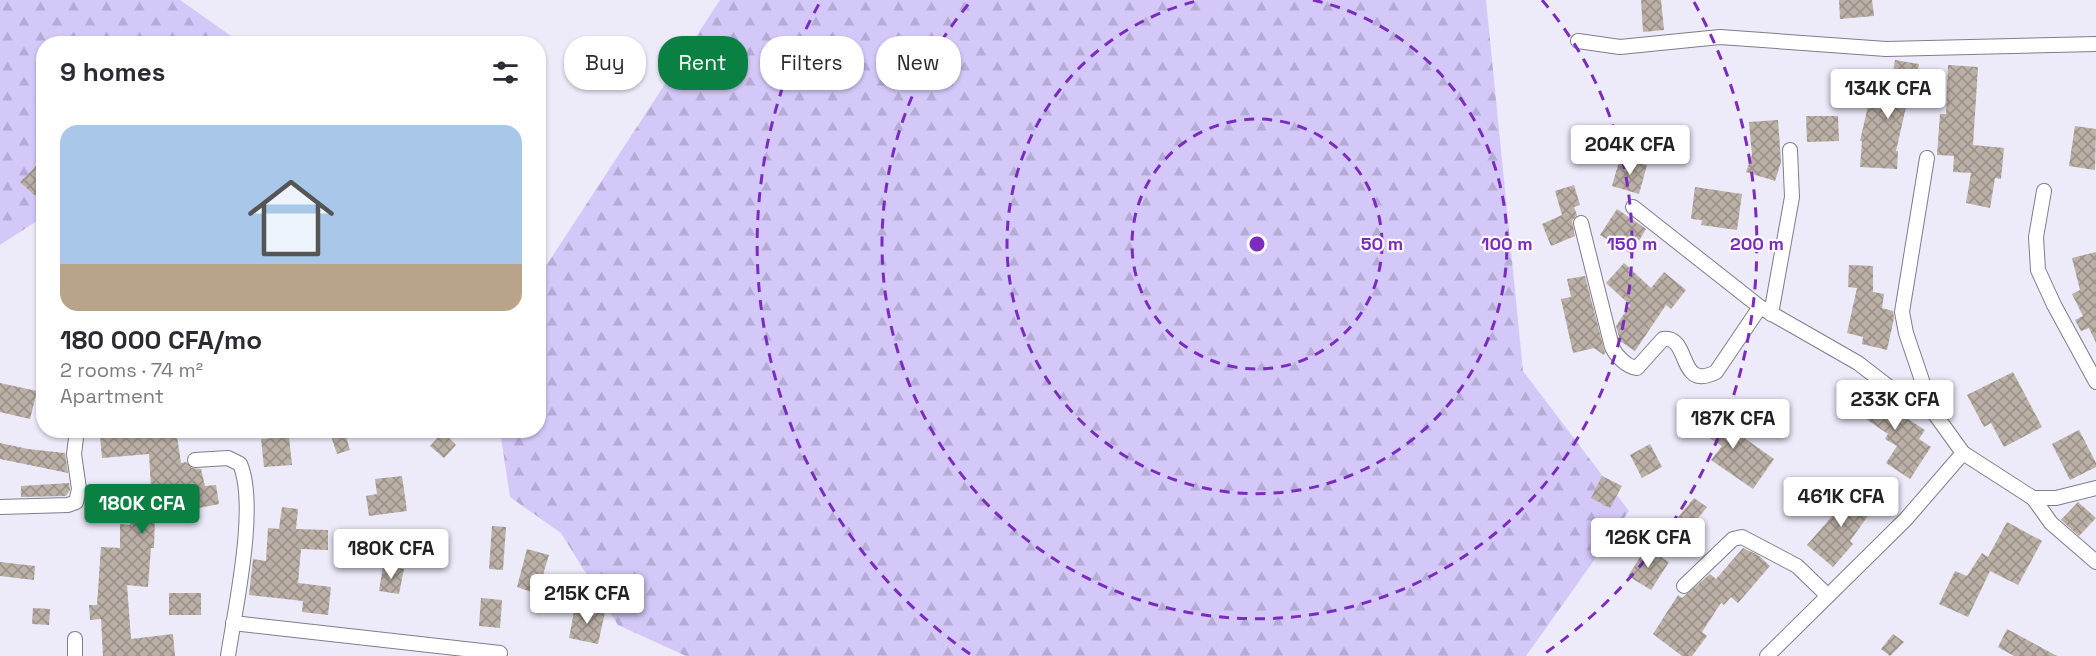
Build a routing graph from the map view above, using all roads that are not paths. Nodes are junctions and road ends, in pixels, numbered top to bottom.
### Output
1 (1578, 40) dead end
2 (2096, 44) edge
3 (1790, 150) dead end
4 (1927, 158) dead end
5 (2044, 191) dead end
6 (1633, 207) dead end
7 (1581, 223) dead end
8 (1766, 310) junction
9 (2096, 382) edge
10 (1932, 410) junction
11 (76, 438) edge
12 (1963, 453) junction
13 (195, 460) dead end
14 (2096, 488) edge
15 (2033, 498) junction
16 (0, 507) edge
17 (2096, 562) edge
18 (1684, 586) dead end
19 (1827, 595) junction
20 (233, 623) junction
21 (75, 639) dead end
22 (500, 653) dead end
23 (75, 656) edge
24 (228, 656) edge
25 (1767, 656) edge

1 - 2 street
3 - 8 street
4 - 10 street
5 - 9 street
6 - 8 street
7 - 8 street
8 - 10 street
10 - 12 street
11 - 16 street
12 - 15 street
12 - 19 street
13 - 20 street
14 - 15 street
15 - 17 street
18 - 19 street
19 - 25 street
20 - 22 street
20 - 24 street
21 - 23 street

